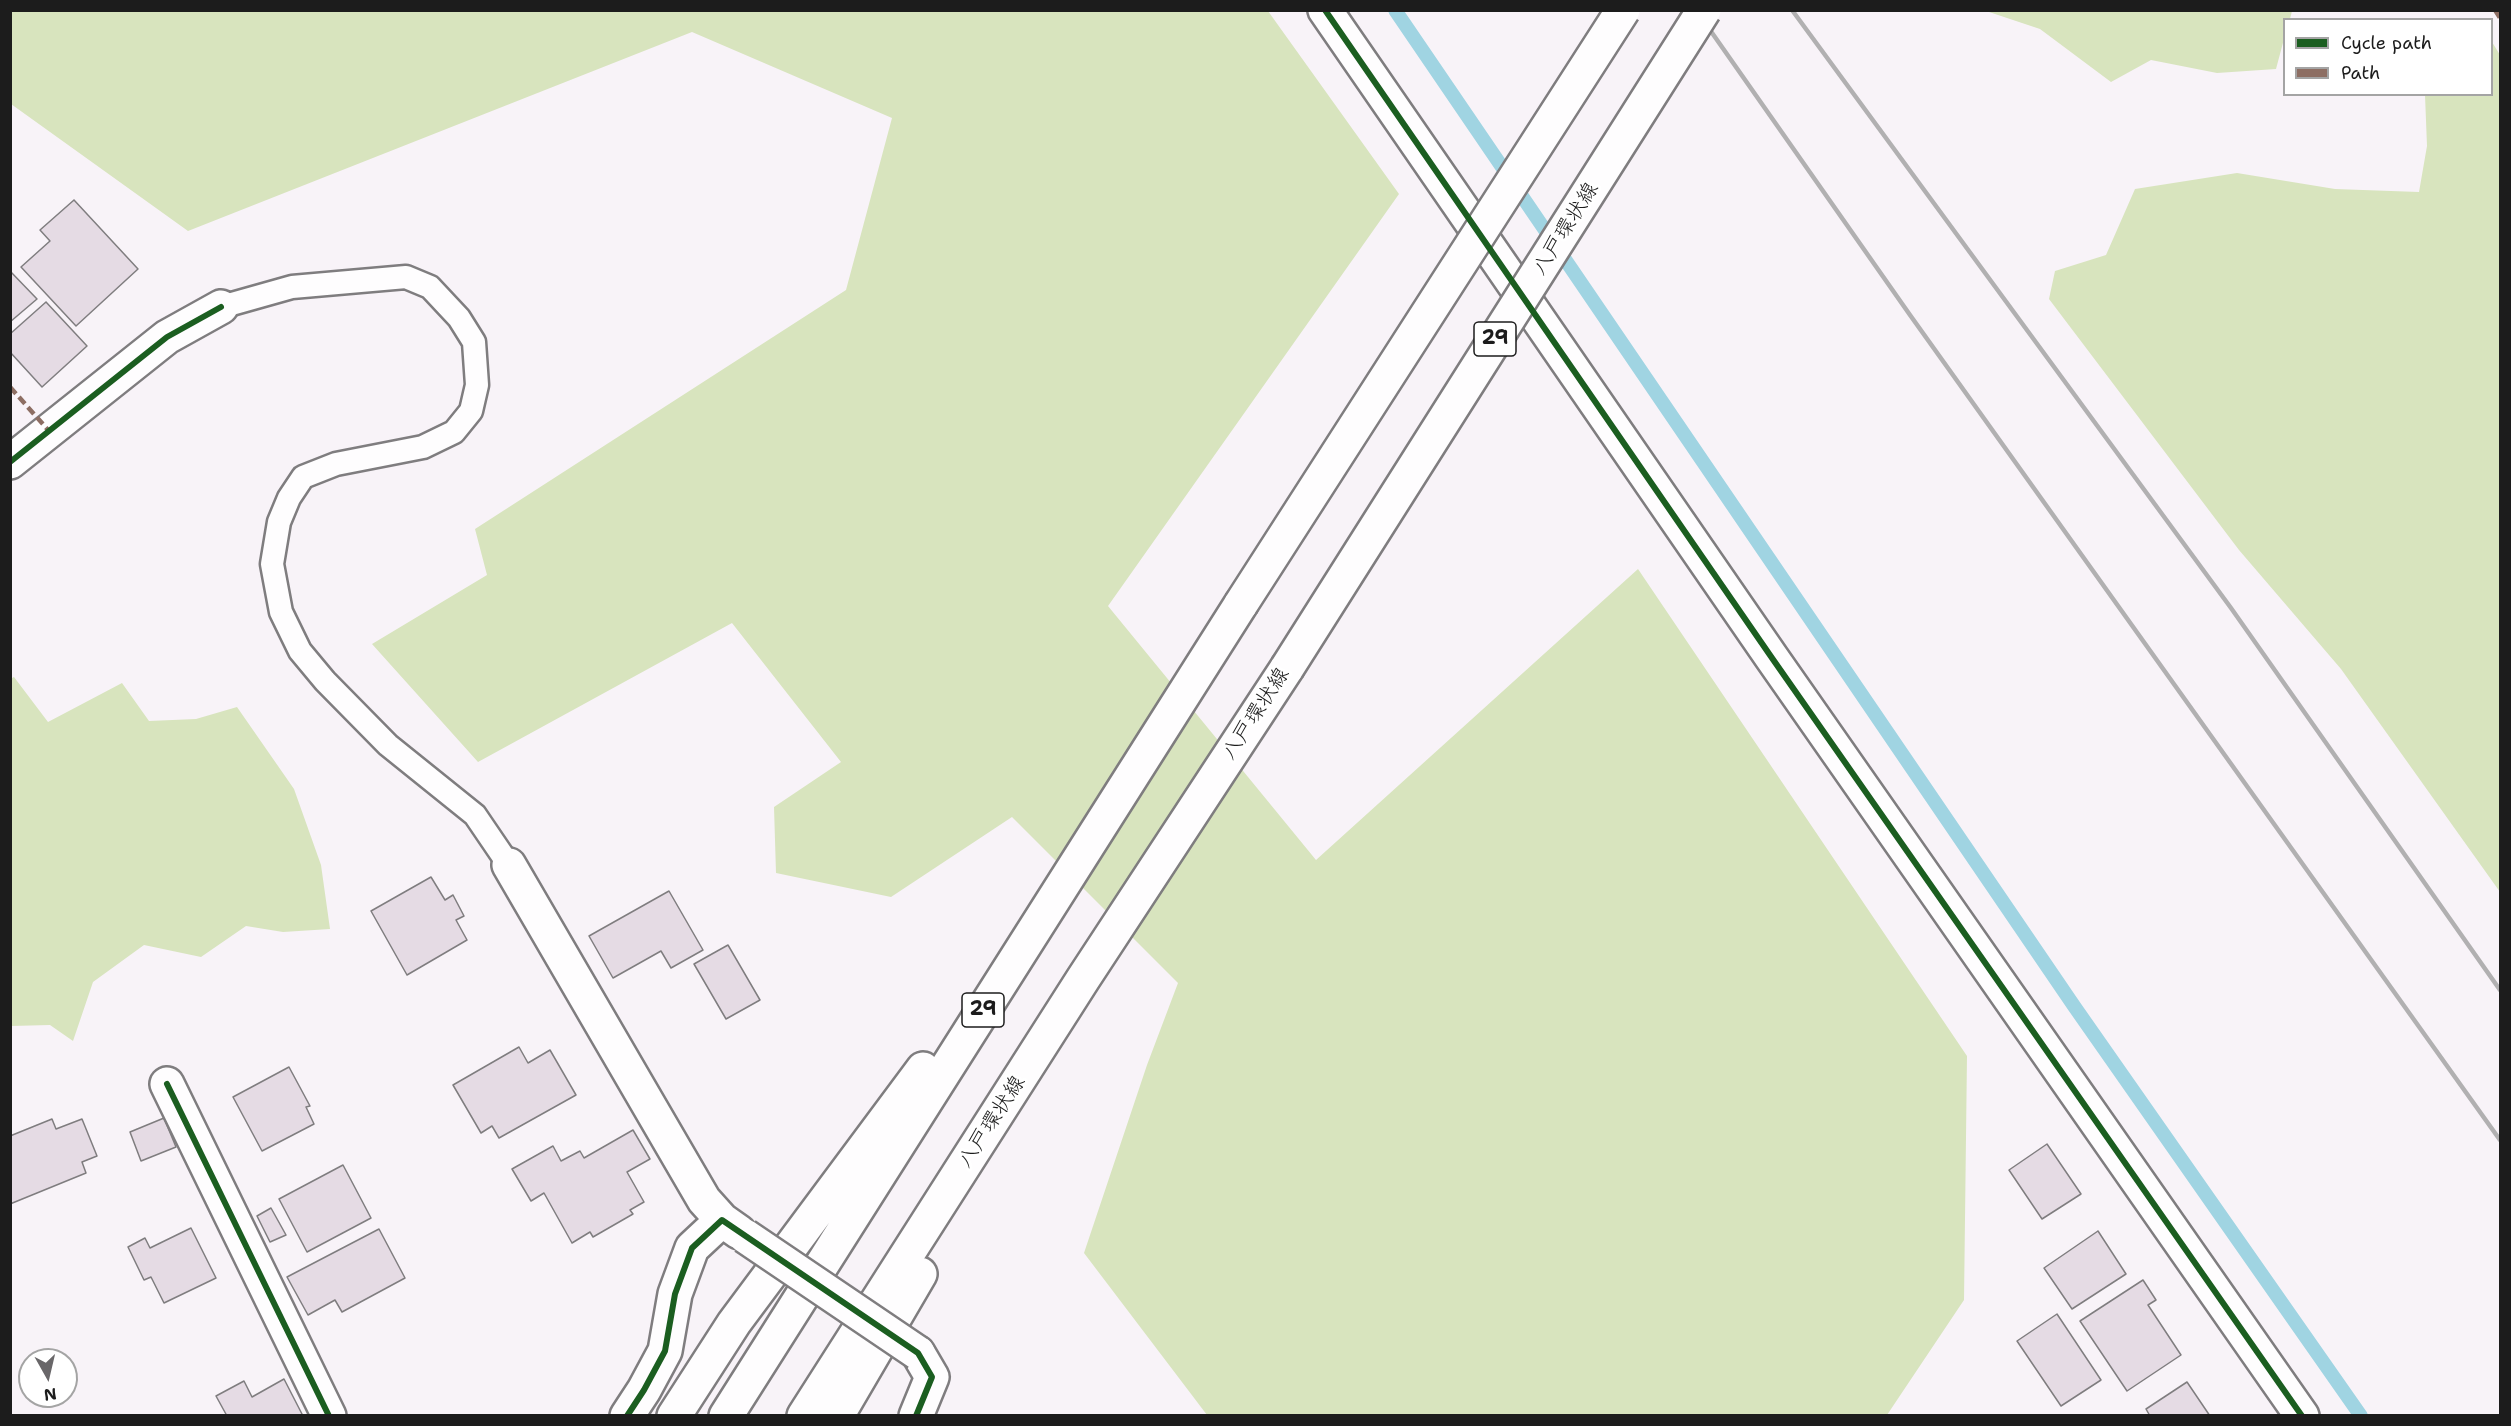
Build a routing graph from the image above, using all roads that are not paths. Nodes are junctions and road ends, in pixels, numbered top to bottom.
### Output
1 (1325, 10) edge
2 (1623, 10) edge
3 (1704, 10) edge
4 (221, 307) joint
5 (10, 462) edge
6 (1079, 859) junction
7 (509, 865) joint
8 (1083, 979) junction
9 (167, 1084) dead end
10 (733, 1228) junction
11 (329, 1416) edge
12 (627, 1416) edge
13 (674, 1416) edge
14 (726, 1416) edge
15 (804, 1416) edge
16 (837, 1416) edge
17 (916, 1416) edge
18 (2302, 1416) edge

1 - 18 main road
2 - 6 main road, 29, bridge
3 - 8 main road, 八戸環状線 / 29, bridge
4 - 5 main road
4 - 7 lane
6 - 13 main road, 29
6 - 14 main road, 29
7 - 10 main road
8 - 15 main road, 八戸環状線 / 29
8 - 16 main road, 29
9 - 11 main road
10 - 12 main road
10 - 17 main road, bridge

